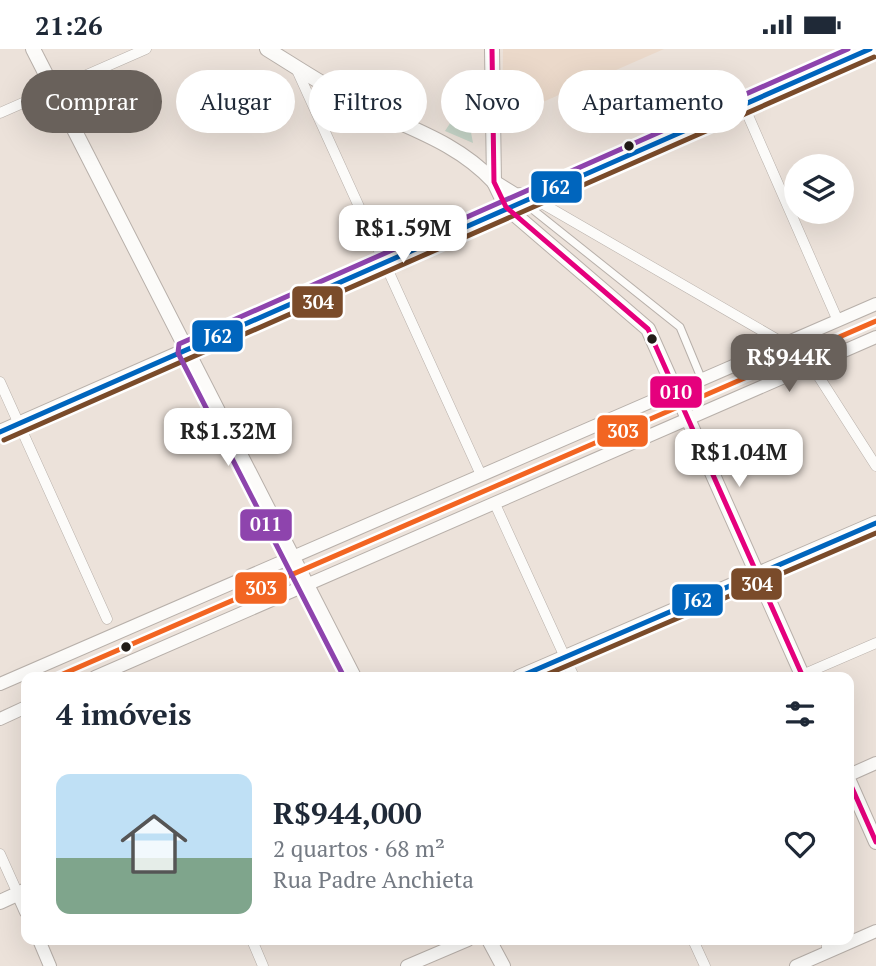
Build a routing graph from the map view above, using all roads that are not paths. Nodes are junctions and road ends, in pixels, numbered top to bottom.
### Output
1 (33, 49) edge
2 (145, 49) edge
3 (267, 49) edge
4 (492, 49) edge
5 (870, 49) edge
6 (296, 67) junction
7 (44, 70) edge
8 (97, 70) edge
9 (748, 102) edge
10 (21, 103) edge
11 (0, 113) edge
12 (748, 115) edge
13 (76, 133) edge
14 (677, 133) edge
15 (494, 182) junction
16 (526, 199) junction
17 (506, 207) junction
18 (384, 262) junction
19 (876, 304) edge
20 (838, 321) junction
21 (876, 337) edge
22 (785, 344) junction
23 (186, 349) junction
24 (812, 366) junction
25 (702, 380) junction
26 (0, 382) edge
27 (676, 391) junction
28 (689, 419) junction
29 (19, 424) junction
30 (0, 432) edge
31 (876, 466) edge
32 (481, 475) junction
33 (495, 504) junction
34 (876, 523) edge
35 (293, 557) junction
36 (757, 574) junction
37 (307, 585) junction
38 (107, 619) dead end
39 (876, 643) edge
40 (565, 657) junction
41 (28, 672) edge
42 (107, 672) edge
43 (351, 672) edge
44 (530, 672) edge
45 (572, 672) edge
46 (801, 672) edge
47 (812, 672) edge
48 (21, 675) edge
49 (0, 684) edge
50 (21, 709) edge
51 (0, 719) edge
52 (876, 763) edge
53 (854, 773) edge
54 (854, 792) edge
55 (876, 842) edge
56 (0, 854) edge
57 (21, 890) edge
58 (21, 892) edge
59 (0, 902) edge
60 (876, 931) edge
61 (854, 938) edge
62 (41, 945) edge
63 (253, 945) edge
64 (456, 945) edge
65 (492, 945) edge
66 (695, 945) edge
67 (827, 946) edge
68 (51, 966) edge
69 (263, 966) edge
70 (407, 966) edge
71 (503, 966) edge
72 (705, 966) edge
73 (796, 966) edge

1 - 7 main road
2 - 8 street
3 - 6 main road
4 - 15 main road
5 - 9 main road
6 - 15 main road
6 - 18 street
10 - 11 street
12 - 20 street
13 - 23 main road
14 - 16 main road
15 - 16 main road
15 - 17 main road
16 - 17 main road
16 - 22 street
16 - 25 street
17 - 18 main road
17 - 27 main road
18 - 23 main road
18 - 32 street
19 - 20 street
20 - 22 street
21 - 24 street
22 - 25 street
23 - 29 main road
23 - 35 main road
24 - 28 street
24 - 31 street
25 - 27 street
26 - 29 street
27 - 28 main road
27 - 32 street
28 - 33 street
28 - 36 main road
29 - 30 main road
29 - 38 street
32 - 35 street
33 - 37 street
33 - 40 street
34 - 36 main road
35 - 37 main road
35 - 41 street
36 - 40 main road
36 - 46 main road
37 - 42 street
37 - 43 main road
39 - 47 street
40 - 44 main road
40 - 45 street
48 - 49 street
50 - 51 street
52 - 53 street
54 - 55 main road
56 - 57 street
58 - 59 main road
60 - 61 street
62 - 68 street
63 - 69 street
64 - 70 street
65 - 71 main road
66 - 72 street
67 - 73 street

